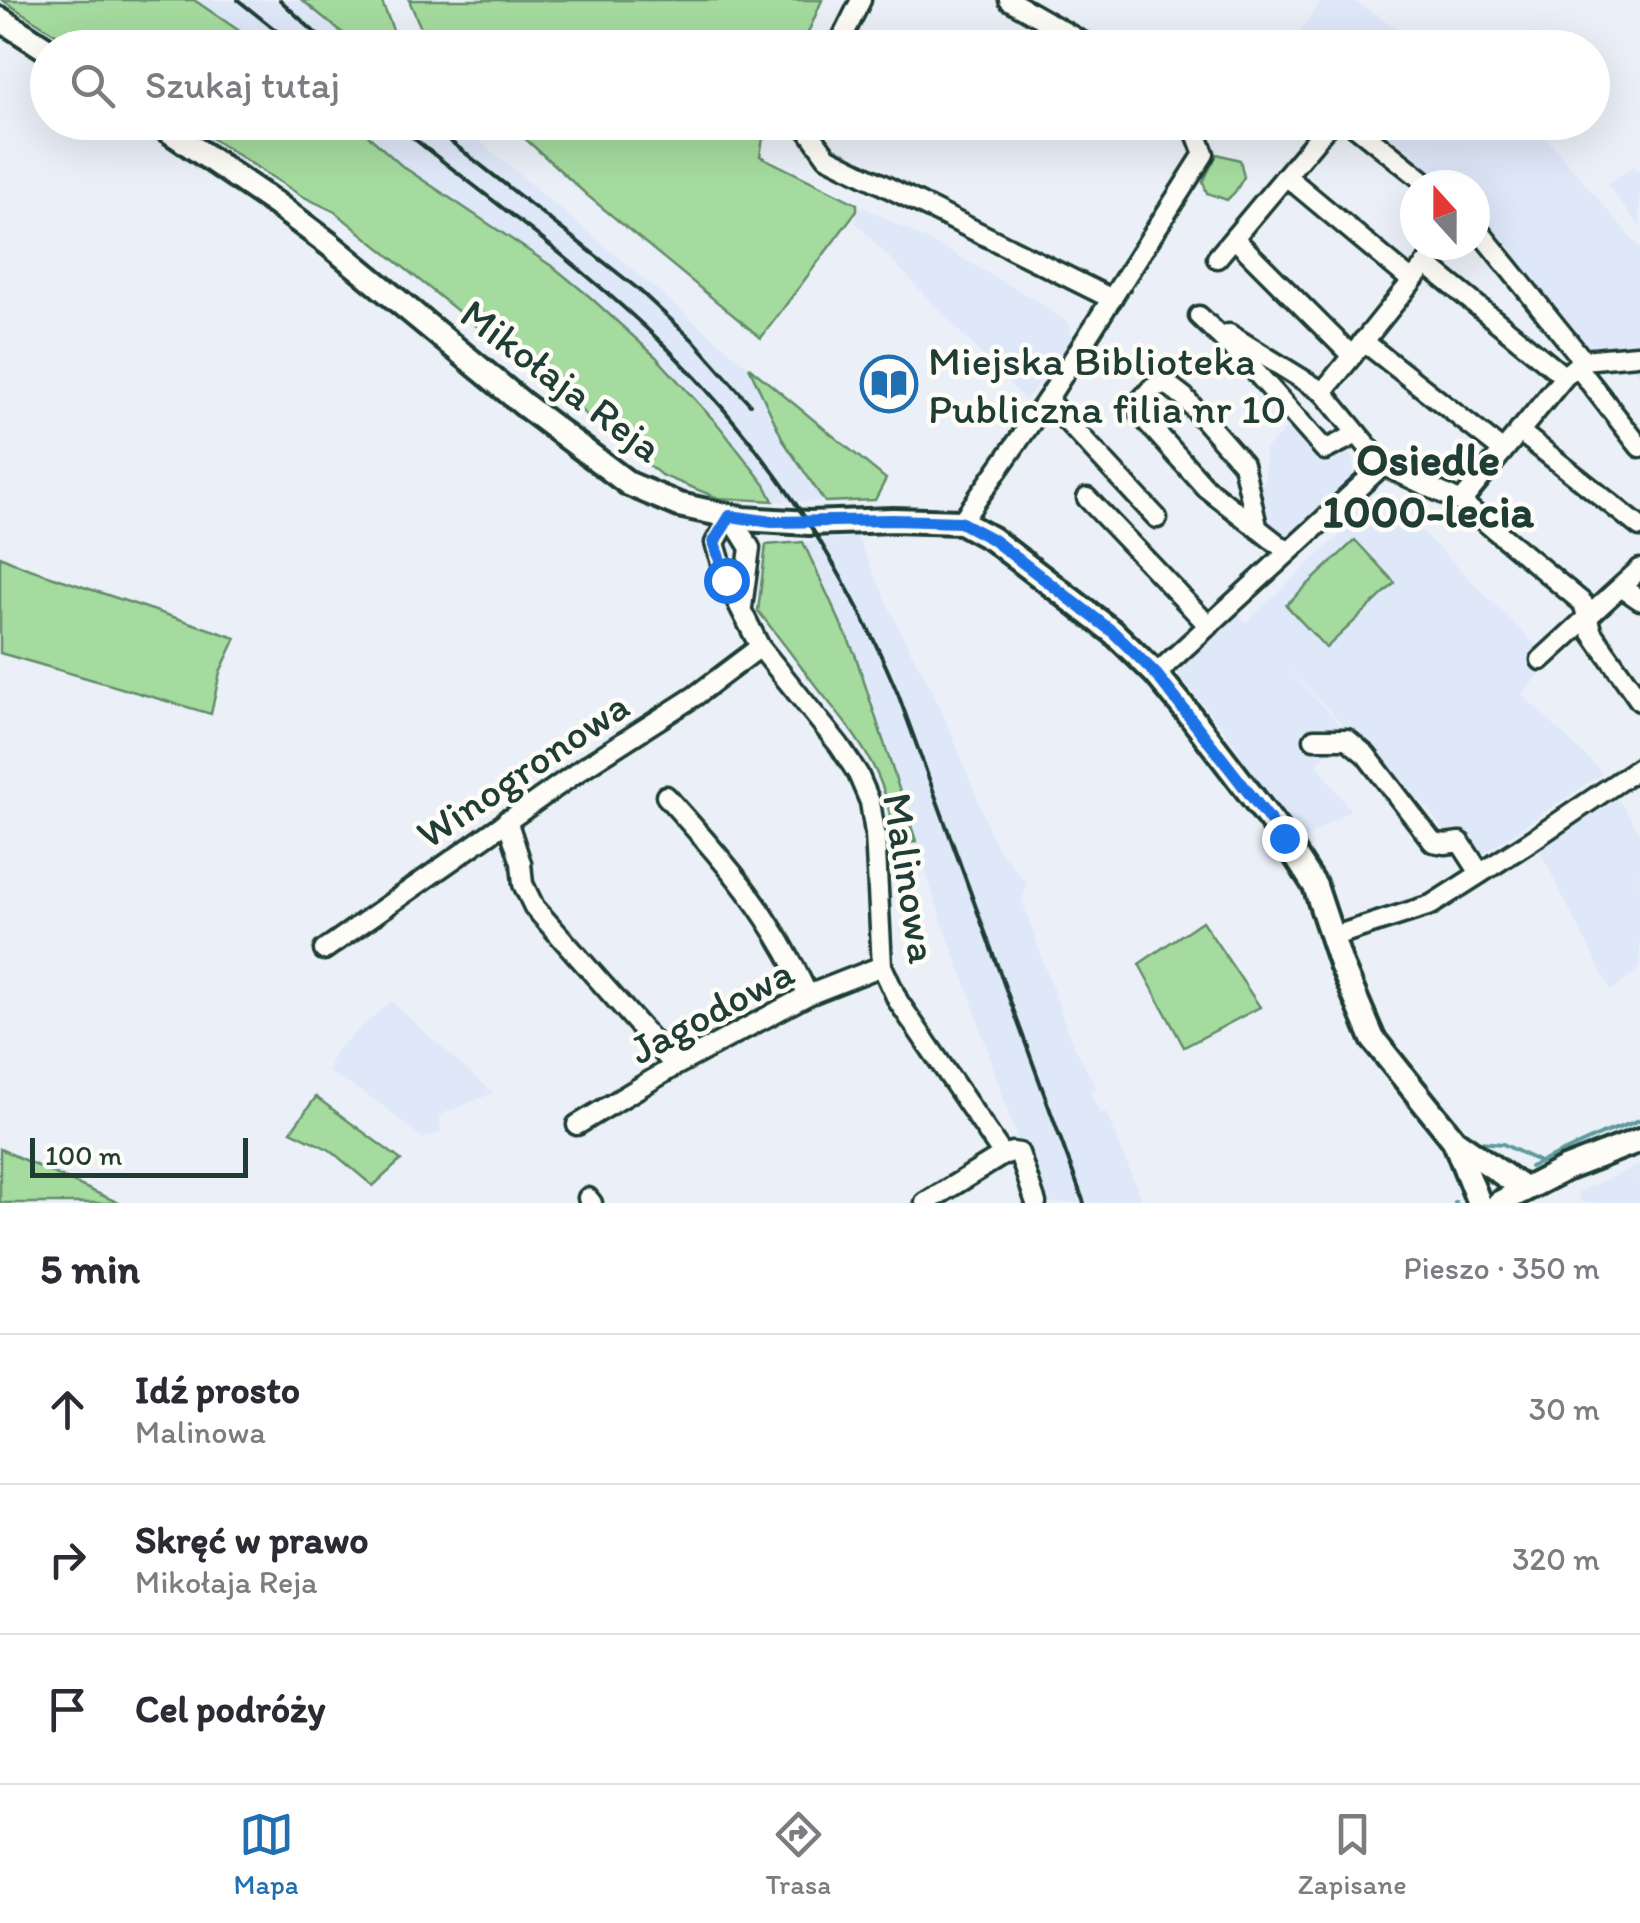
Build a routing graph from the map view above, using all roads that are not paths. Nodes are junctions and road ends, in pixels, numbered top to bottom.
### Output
1 (860, 0) edge
2 (1009, 0) edge
3 (0, 20) edge
4 (845, 30) edge
5 (1062, 30) edge
6 (30, 39) edge
7 (182, 140) edge
8 (815, 140) edge
9 (1199, 140) edge
10 (1316, 140) edge
11 (1373, 140) edge
12 (1410, 170) edge
13 (1286, 176) junction
14 (1234, 238) junction
15 (1490, 247) edge
16 (1217, 258) dead end
17 (1429, 260) edge
18 (1426, 264) junction
19 (1412, 281) junction
20 (1112, 299) junction
21 (1357, 348) junction
22 (1636, 355) dead end
23 (1575, 367) junction
24 (1322, 392) junction
25 (1047, 400) junction
26 (1519, 431) junction
27 (1357, 434) junction
28 (1640, 447) edge
29 (1503, 451) junction
30 (1382, 465) junction
31 (1087, 498) dead end
32 (1461, 502) junction
33 (679, 505) junction
34 (730, 516) junction
35 (1157, 518) dead end
36 (772, 522) junction
37 (960, 522) junction
38 (1257, 526) junction
39 (1640, 527) edge
40 (714, 542) junction
41 (750, 548) junction
42 (1288, 552) junction
43 (1640, 569) edge
44 (1621, 587) junction
45 (1640, 600) edge
46 (742, 607) junction
47 (1586, 617) junction
48 (1209, 626) junction
49 (760, 646) junction
50 (1541, 660) dead end
51 (1156, 674) junction
52 (1640, 701) edge
53 (1314, 738) dead end
54 (1640, 766) edge
55 (666, 796) dead end
56 (507, 820) junction
57 (1480, 873) junction
58 (1334, 936) junction
59 (324, 950) dead end
60 (882, 966) junction
61 (808, 995) junction
62 (675, 1066) junction
63 (577, 1125) dead end
64 (1454, 1140) junction
65 (1640, 1140) edge
66 (1003, 1155) junction
67 (1524, 1189) junction
68 (926, 1203) edge
69 (1036, 1203) edge
70 (1479, 1203) edge
71 (1499, 1203) edge

1 - 4 street
2 - 5 street
3 - 6 street
7 - 33 street, Mikołaja Reja
8 - 20 street
9 - 20 street
10 - 13 street
11 - 12 street
13 - 14 street
13 - 19 street
14 - 16 street
14 - 21 street
15 - 23 street
17 - 18 street
18 - 19 street
18 - 23 street
19 - 21 street
20 - 25 street
21 - 24 street
21 - 29 street
22 - 23 street
23 - 26 street
23 - 28 street
24 - 27 street
24 - 27 street
25 - 35 street
25 - 37 street
26 - 29 street
26 - 39 street
27 - 30 street
29 - 32 street
30 - 32 street
30 - 42 street
31 - 48 street
32 - 47 street
33 - 34 street, Mikołaja Reja
33 - 40 street
34 - 36 street, Mikołaja Reja
34 - 40 street
34 - 41 street
36 - 37 street, Mikołaja Reja
36 - 41 street
37 - 51 street, Mikołaja Reja
38 - 38 street
38 - 42 street
40 - 46 street, Malinowa
41 - 46 street
42 - 48 street
43 - 44 street
44 - 45 street
44 - 47 street
46 - 49 street, Malinowa
47 - 50 street
47 - 52 street
48 - 51 street
49 - 56 street, Winogronowa
49 - 60 street, Malinowa
51 - 58 street, Mikołaja Reja
53 - 57 street
54 - 57 street
55 - 61 street
56 - 59 street, Winogronowa
56 - 62 street
57 - 58 street
58 - 64 street, Mikołaja Reja
60 - 61 street, Jagodowa
60 - 66 street, Malinowa
61 - 62 street, Jagodowa
62 - 63 street, Jagodowa
64 - 67 street, Mikołaja Reja
64 - 70 street, Mikołaja Reja
65 - 67 street
66 - 68 street
66 - 69 street, Malinowa
67 - 71 street

